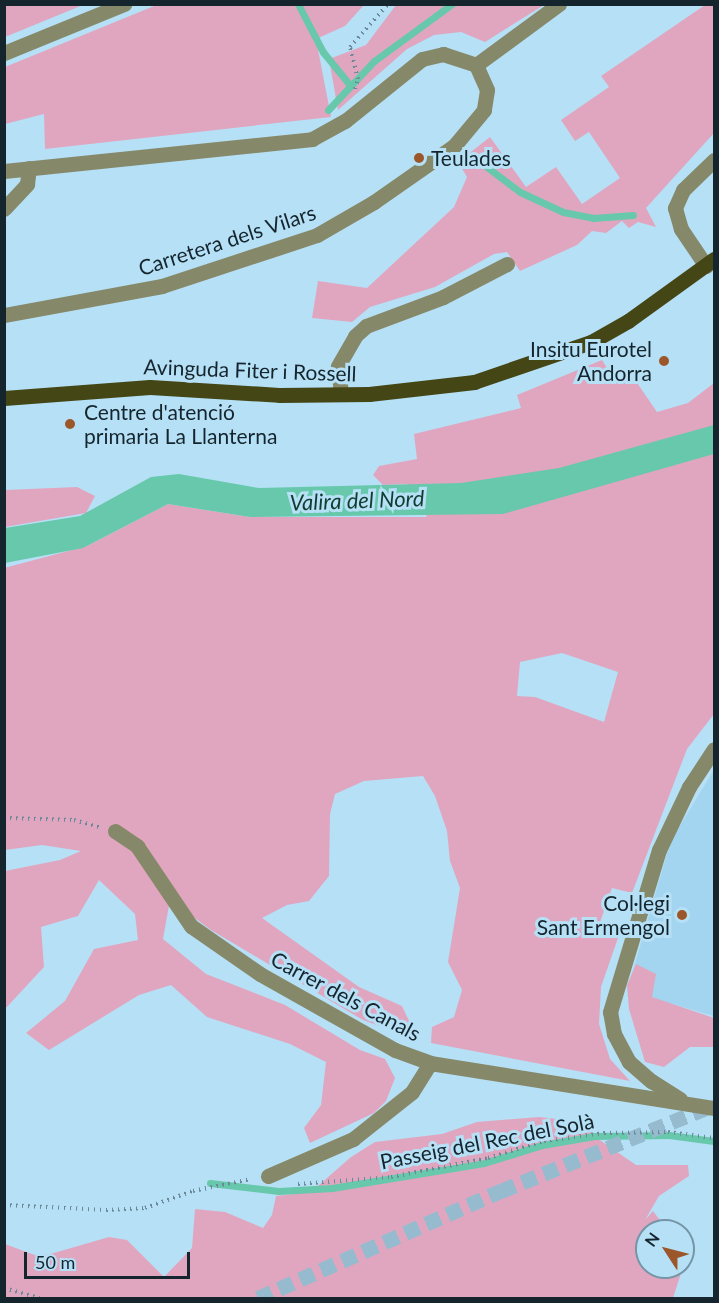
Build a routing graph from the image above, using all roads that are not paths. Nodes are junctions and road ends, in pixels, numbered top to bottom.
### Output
1 (124, 4) edge
2 (559, 4) edge
3 (4, 53) edge
4 (476, 65) junction
5 (714, 160) edge
6 (29, 168) junction
7 (4, 171) edge
8 (4, 209) edge
9 (710, 263) edge
10 (507, 264) dead end
11 (4, 315) edge
12 (340, 394) junction
13 (4, 398) edge
14 (714, 749) edge
15 (115, 831) road end
16 (430, 1063) junction
17 (687, 1103) junction
18 (714, 1108) edge
19 (268, 1176) road end

1 - 3 street
2 - 4 street
4 - 6 street
4 - 11 street, Carretera dels Vilars
5 - 9 street
6 - 7 street
6 - 8 street
9 - 12 main road, Avinguda Fiter i Rossell
10 - 12 street
12 - 13 main road, Avinguda Fiter i Rossell
14 - 17 street, Carrer dels Canals
15 - 16 street, Carrer dels Canals
16 - 17 street, Carrer dels Canals
16 - 19 street
17 - 18 street, Carrer dels Canals

